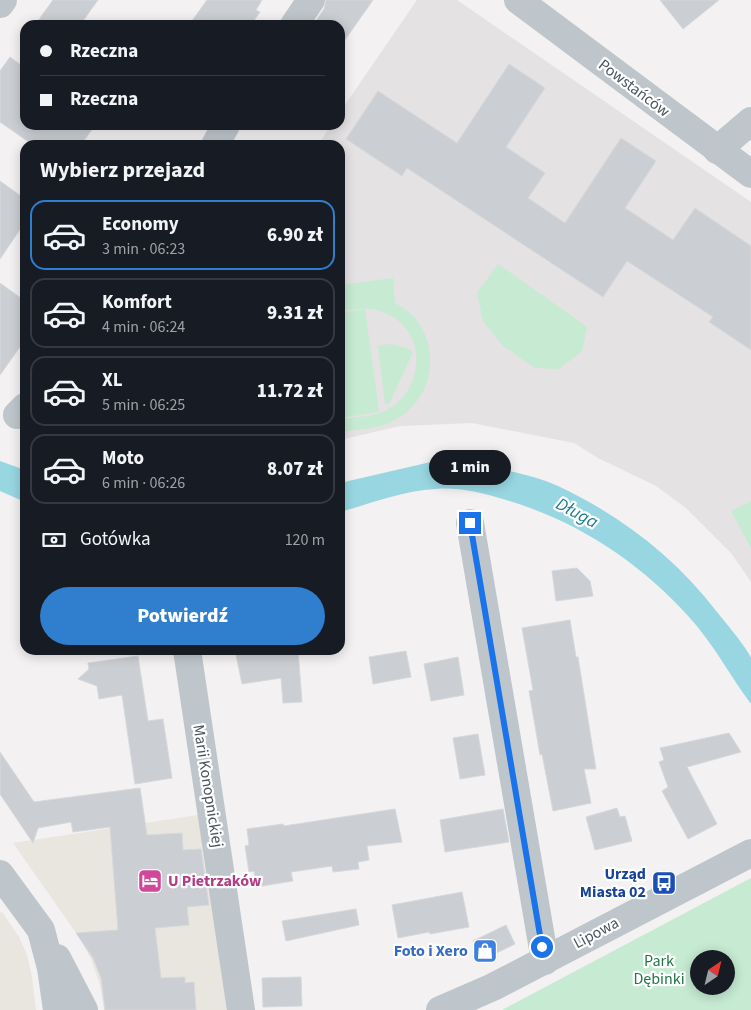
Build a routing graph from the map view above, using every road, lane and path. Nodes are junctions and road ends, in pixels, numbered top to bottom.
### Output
1 (3, 0) edge
2 (311, 0) edge
3 (518, 0) edge
4 (0, 4) edge
5 (297, 20) edge
6 (751, 121) edge
7 (716, 150) junction
8 (751, 174) edge
9 (470, 523) dead end
10 (188, 655) edge
11 (751, 853) edge
12 (0, 874) edge
13 (43, 936) junction
14 (545, 961) junction
15 (56, 1010) edge
16 (84, 1010) edge
17 (241, 1010) edge
18 (440, 1010) edge

1 - 4 street
2 - 5 street
3 - 7 street, Powstańców
6 - 7 street
7 - 8 street, Powstańców
9 - 14 street
10 - 17 street, Marii Konopnickiej
11 - 14 street, Lipowa
12 - 13 street
13 - 15 street
13 - 16 street
14 - 18 street, Lipowa

